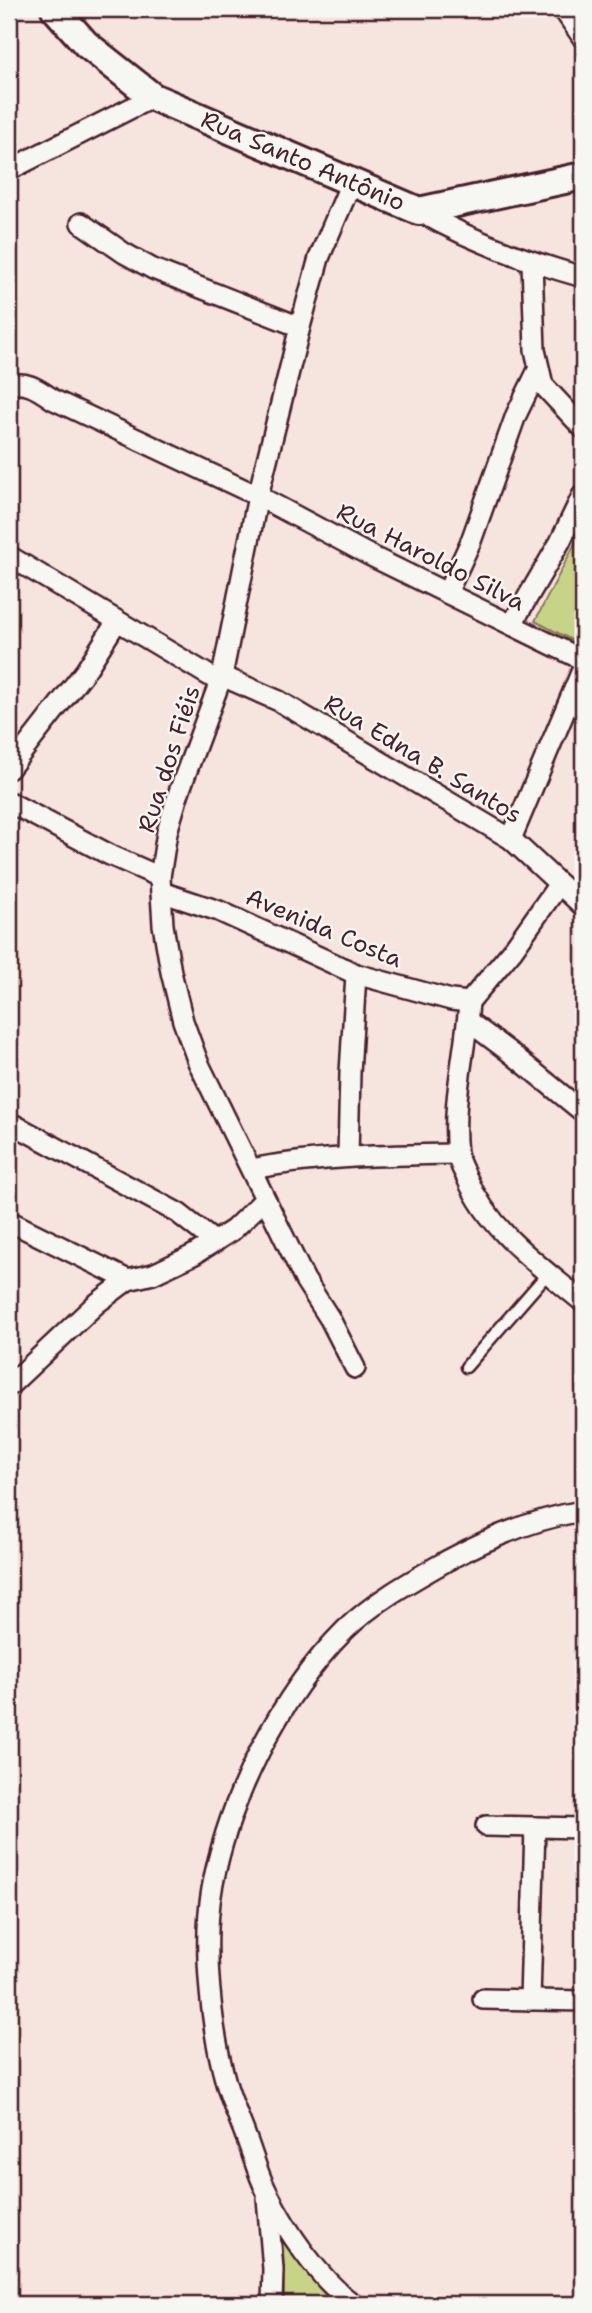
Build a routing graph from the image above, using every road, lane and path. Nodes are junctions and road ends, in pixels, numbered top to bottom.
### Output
1 (55, 9) edge
2 (563, 9) edge
3 (583, 38) edge
4 (153, 97) junction
5 (9, 170) edge
6 (583, 176) edge
7 (351, 183) junction
8 (475, 200) junction
9 (419, 211) junction
10 (81, 223) dead end
11 (475, 240) junction
12 (532, 262) junction
13 (583, 277) edge
14 (300, 327) junction
15 (538, 370) junction
16 (9, 385) edge
17 (583, 428) edge
18 (583, 494) edge
19 (258, 496) junction
20 (9, 556) edge
21 (447, 593) junction
22 (117, 621) junction
23 (512, 624) junction
24 (583, 660) edge
25 (583, 668) edge
26 (221, 679) junction
27 (9, 769) edge
28 (9, 802) edge
29 (511, 839) junction
30 (161, 884) junction
31 (559, 884) junction
32 (583, 906) edge
33 (356, 974) junction
34 (469, 1012) junction
35 (583, 1112) edge
36 (9, 1122) edge
37 (457, 1154) junction
38 (348, 1156) junction
39 (251, 1169) junction
40 (264, 1200) junction
41 (9, 1221) edge
42 (215, 1241) junction
43 (548, 1273) junction
44 (128, 1280) junction
45 (583, 1302) edge
46 (466, 1367) dead end
47 (355, 1368) dead end
48 (9, 1386) edge
49 (583, 1511) edge
50 (486, 1826) dead end
51 (535, 1827) junction
52 (583, 1828) edge
53 (483, 1999) dead end
54 (530, 2000) junction
55 (583, 2001) edge
56 (266, 2190) junction
57 (272, 2304) edge
58 (353, 2304) edge

1 - 4 street, Rua Santo Antônio
2 - 3 street
4 - 5 street
4 - 7 street, Rua Santo Antônio
6 - 8 street, Rua Santo Antônio
7 - 9 street, Rua Santo Antônio
7 - 14 street, Rua dos Fiéis
8 - 9 street, Rua Santo Antônio
8 - 11 street
9 - 11 street
10 - 14 street
11 - 12 street
12 - 13 street
12 - 15 street
14 - 19 street, Rua dos Fiéis
15 - 17 street
15 - 21 street
16 - 19 street, Rua Haroldo Silva
18 - 23 street
19 - 21 street, Rua Haroldo Silva
19 - 26 street, Rua dos Fiéis
20 - 22 street, Rua Edna B. Santos
21 - 23 street, Rua Haroldo Silva
22 - 26 street, Rua Edna B. Santos
22 - 27 street
23 - 24 street, Rua Haroldo Silva
25 - 29 street
26 - 29 street, Rua Edna B. Santos
26 - 30 street, Rua dos Fiéis
28 - 30 street, Avenida Costa
29 - 31 street, Rua Edna B. Santos
30 - 33 street, Avenida Costa
30 - 39 street, Rua dos Fiéis
31 - 32 street, Rua Edna B. Santos
31 - 34 street
33 - 34 street, Avenida Costa
33 - 38 street
34 - 35 street
34 - 37 street
36 - 42 street
37 - 38 street
37 - 43 street
38 - 39 street
39 - 40 street, Rua dos Fiéis
40 - 42 street
40 - 47 street, Rua dos Fiéis
41 - 44 street
42 - 44 street
43 - 45 street
43 - 46 lane
44 - 48 street
49 - 56 street
50 - 51 street
51 - 52 street
51 - 54 street
53 - 54 street
54 - 55 street
56 - 57 street
56 - 58 street

